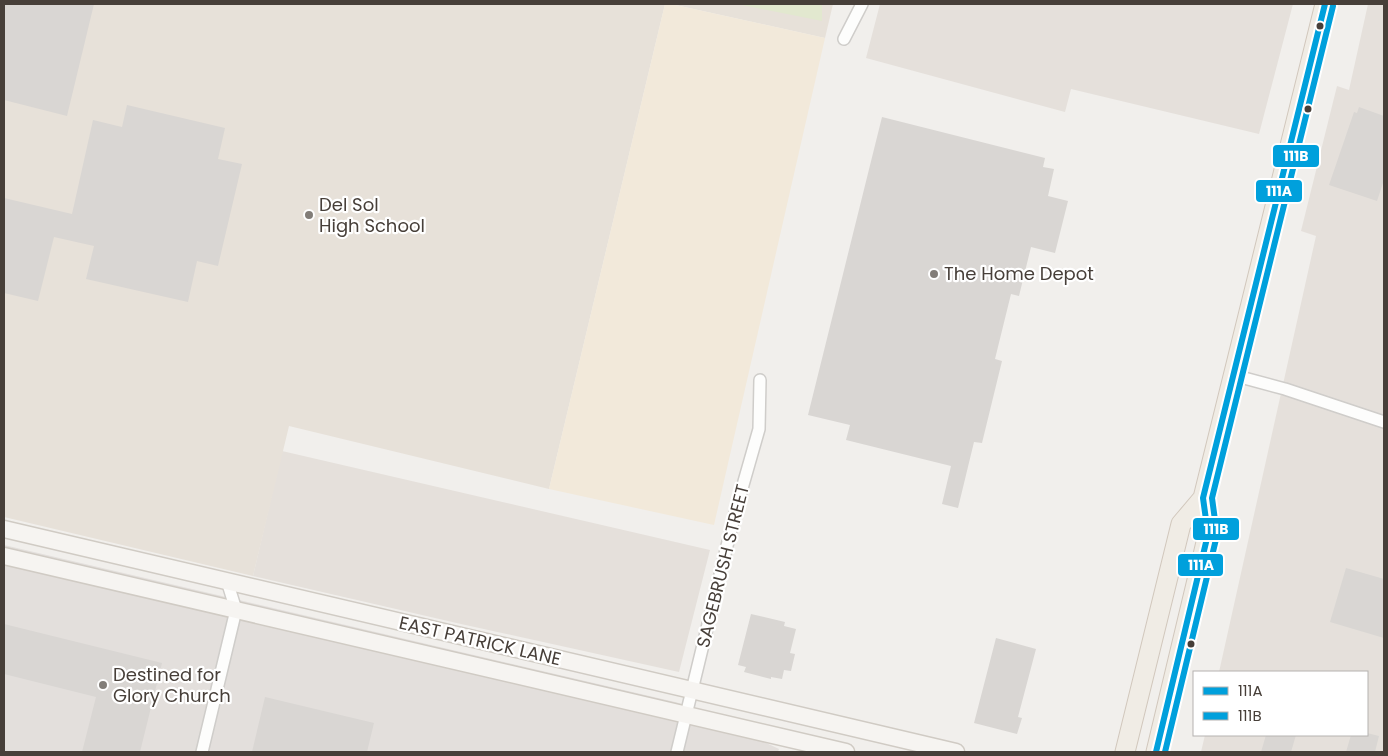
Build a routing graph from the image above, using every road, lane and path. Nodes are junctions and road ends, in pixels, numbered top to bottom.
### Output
1 (862, 4) edge
2 (1325, 4) edge
3 (844, 39) dead end
4 (1233, 375) junction
5 (760, 380) dead end
6 (1384, 422) edge
7 (1203, 498) junction
8 (4, 530) edge
9 (4, 556) edge
10 (226, 581) junction
11 (236, 610) junction
12 (692, 691) junction
13 (686, 715) junction
14 (202, 752) edge
15 (677, 752) edge
16 (846, 752) edge
17 (956, 752) edge
18 (1125, 752) edge
19 (1156, 752) edge

1 - 3 street
2 - 4 main road
4 - 6 street
4 - 7 main road
5 - 12 street, SAGEBRUSH STREET
7 - 18 main road
7 - 19 main road
8 - 10 main road, EAST PATRICK LANE
9 - 11 main road, EAST PATRICK LANE
10 - 11 street
10 - 12 main road, EAST PATRICK LANE
11 - 13 main road, EAST PATRICK LANE
11 - 14 street
12 - 13 street, SAGEBRUSH STREET
12 - 17 main road, EAST PATRICK LANE
13 - 15 street, SAGEBRUSH STREET
13 - 16 main road, EAST PATRICK LANE

